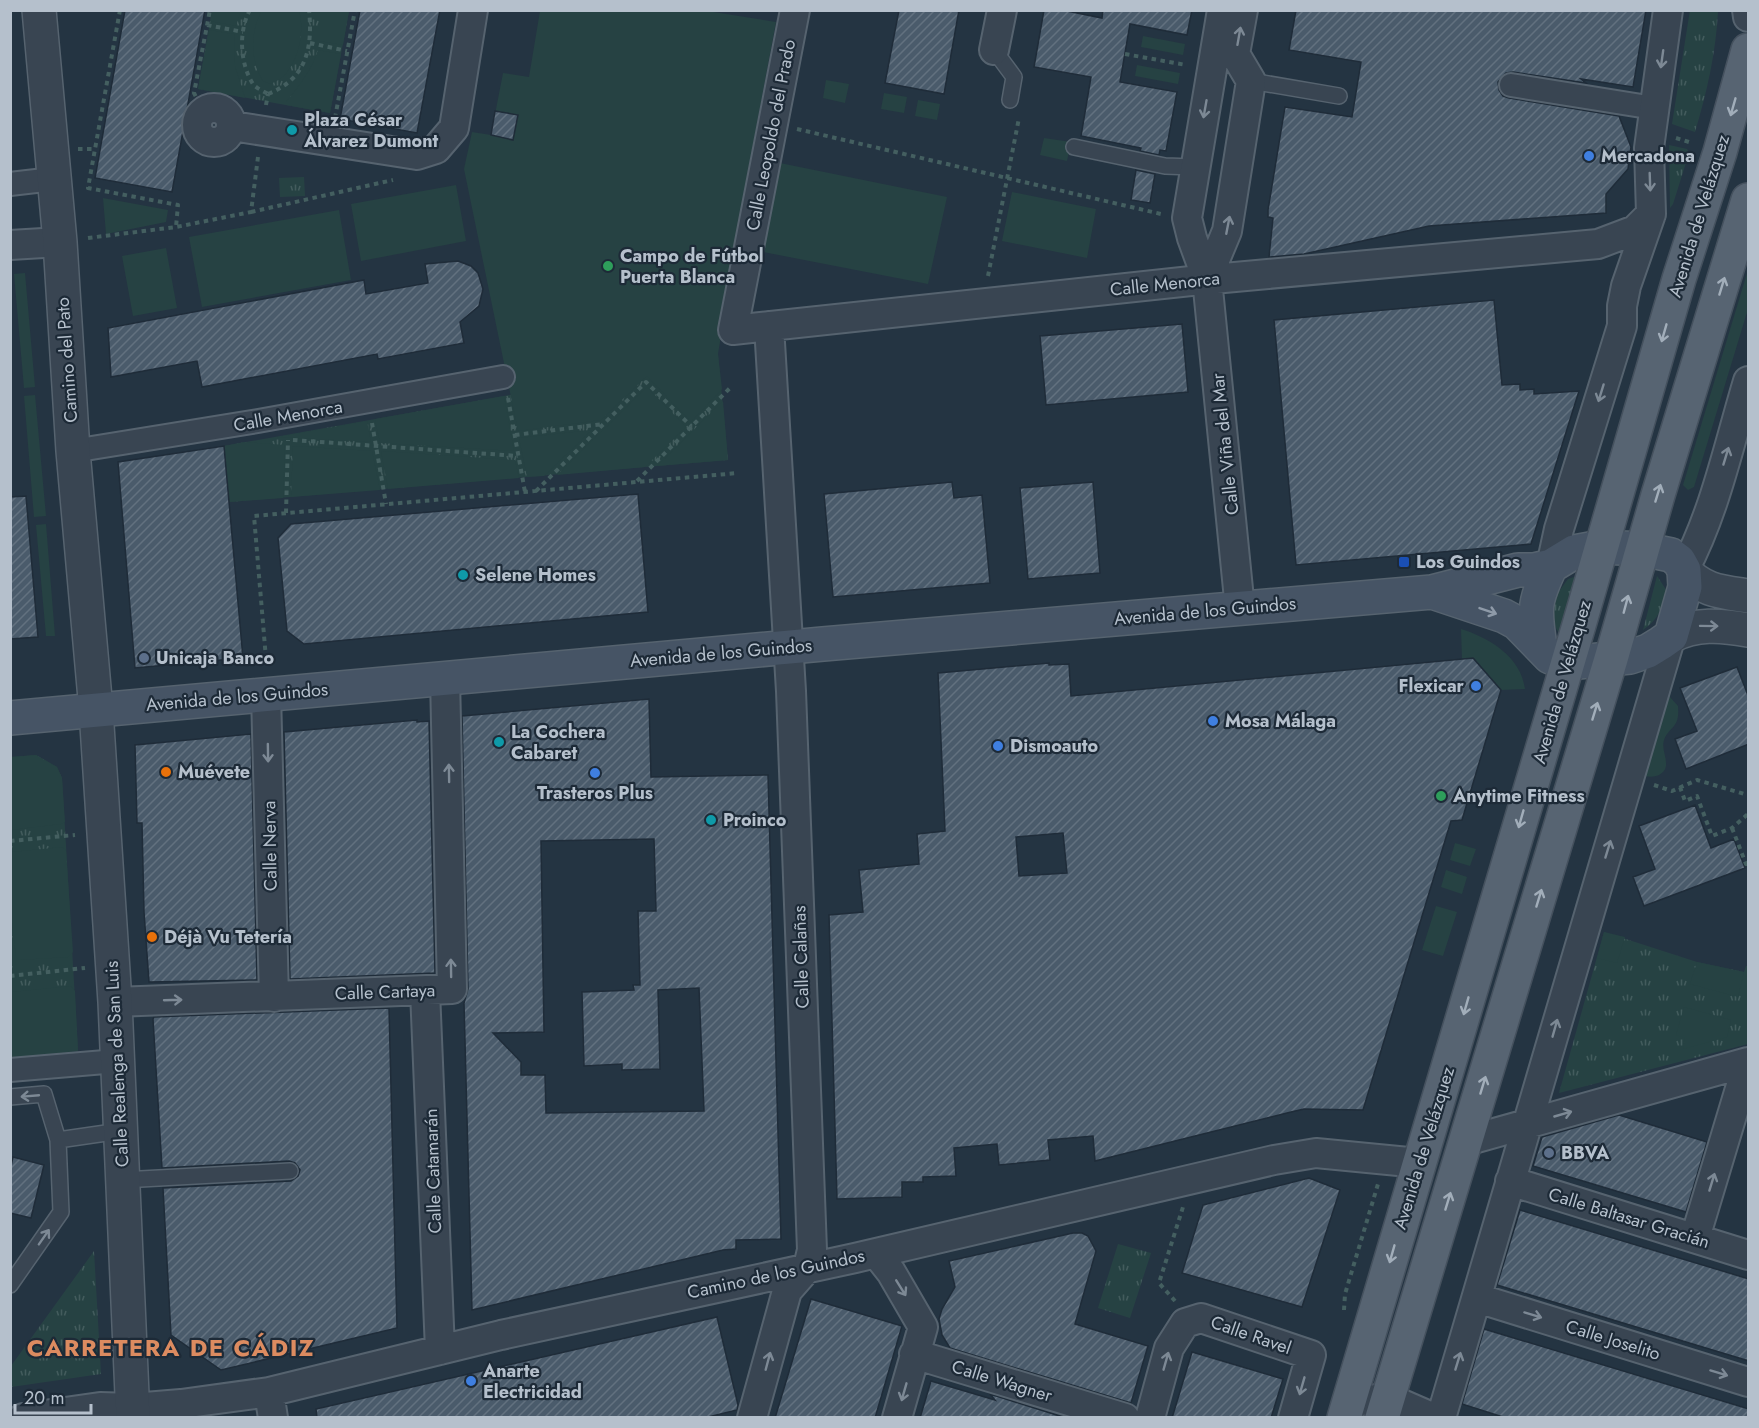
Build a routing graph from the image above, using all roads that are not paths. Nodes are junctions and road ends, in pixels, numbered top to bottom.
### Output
1 (39, 10) edge
2 (473, 10) edge
3 (795, 10) edge
4 (1002, 10) edge
5 (1222, 10) edge
6 (1243, 10) edge
7 (1668, 10) edge
8 (1747, 10) edge
9 (1749, 17) edge
10 (994, 50) joint
11 (1749, 50) edge
12 (1251, 81) junction
13 (1511, 85) dead end
14 (1339, 96) dead end
15 (1010, 100) dead end
16 (1654, 108) junction
17 (204, 112) road end
18 (1074, 147) dead end
19 (1194, 167) junction
20 (53, 179) junction
21 (10, 184) edge
22 (1749, 200) edge
23 (1651, 214) junction
24 (60, 242) junction
25 (1598, 244) junction
26 (10, 245) edge
27 (1207, 279) junction
28 (1626, 286) junction
29 (769, 326) junction
30 (733, 330) joint
31 (503, 377) road end
32 (1747, 389) edge
33 (73, 451) junction
34 (1601, 547) junction
35 (1642, 549) junction
36 (1551, 566) junction
37 (1684, 570) junction
38 (1432, 592) junction
39 (1749, 596) edge
40 (1240, 609) junction
41 (1749, 630) edge
42 (1671, 636) junction
43 (789, 647) junction
44 (1554, 655) junction
45 (1611, 659) junction
46 (445, 678) junction
47 (266, 694) junction
48 (96, 710) junction
49 (10, 718) edge
50 (425, 991) junction
51 (274, 997) junction
52 (115, 1002) junction
53 (117, 1061) junction
54 (1748, 1062) edge
55 (10, 1070) edge
56 (10, 1097) edge
57 (1526, 1124) junction
58 (120, 1131) junction
59 (58, 1140) junction
60 (1466, 1141) junction
61 (1419, 1163) junction
62 (290, 1171) dead end
63 (122, 1179) junction
64 (1510, 1181) junction
65 (1695, 1238) junction
66 (876, 1253) junction
67 (1749, 1255) edge
68 (808, 1267) junction
69 (10, 1285) edge
70 (1477, 1298) junction
71 (440, 1350) junction
72 (914, 1354) junction
73 (1749, 1382) edge
74 (271, 1405) edge
75 (1385, 1408) edge
76 (1346, 1410) edge
77 (133, 1413) edge
78 (23, 1418) edge
79 (752, 1418) edge
80 (897, 1418) edge
81 (1125, 1418) edge
82 (1150, 1418) edge
83 (1293, 1418) edge
84 (1434, 1418) edge
85 (1441, 1418) edge

1 - 20 street, Camino del Pato
2 - 17 street
3 - 30 street, Calle Leopoldo del Prado
4 - 10 street
5 -> 19 street, Calle Viña del Mar
12 -> 6 street
7 -> 16 street
8 - 9 street
10 - 15 lane
11 -> 34 main road, Avenida de Velázquez
12 - 14 lane
27 -> 12 street, Calle Viña del Mar
13 - 16 street
16 -> 23 street
18 - 19 lane
19 - 27 street, Calle Viña del Mar
20 - 21 street
20 - 24 street, Camino del Pato
35 -> 22 main road
23 - 25 street, Calle Menorca
23 - 28 street
24 - 26 street
24 - 33 street, Camino del Pato
25 - 27 street, Calle Menorca
25 - 28 street
27 - 29 street, Calle Menorca
27 - 40 street, Calle Viña del Mar
28 -> 36 street
29 - 30 street, Calle Menorca
29 - 43 street
31 - 33 street, Calle Menorca
37 -> 32 street
33 - 48 street, Camino del Pato
34 - 35 main road
34 - 36 main road
34 - 44 main road, Avenida de Velázquez
35 - 37 main road
45 -> 35 main road
36 - 38 main road, Avenida de los Guindos
36 - 44 main road
37 - 39 street
37 - 42 main road
38 - 40 main road, Avenida de los Guindos
38 -> 44 main road, Avenida de los Guindos
40 - 43 main road, Avenida de los Guindos
42 -> 41 street
42 - 45 main road
57 -> 42 street
43 - 46 main road, Avenida de los Guindos
43 - 68 street, Calle Calañas
44 - 45 main road
44 -> 61 main road, Avenida de Velázquez
60 -> 45 main road
46 - 47 main road, Avenida de los Guindos
50 -> 46 street, Calle Cartaya
47 - 48 main road, Avenida de los Guindos
47 -> 51 street, Calle Nerva
48 - 49 main road, Avenida de los Guindos
48 - 52 street, Calle Realenga de San Luis
50 - 51 street, Calle Cartaya
50 - 71 street, Calle Catamarán
52 -> 51 street, Calle Cartaya
52 - 53 street, Calle Realenga de San Luis
53 - 55 street
53 - 58 street, Calle Realenga de San Luis
57 -> 54 street
65 -> 54 street
59 -> 56 lane
57 - 60 street
57 - 64 street
58 - 59 lane
58 - 63 street, Calle Realenga de San Luis
69 -> 59 lane
75 -> 60 main road
61 - 66 street, Camino de los Guindos
61 -> 76 main road, Avenida de Velázquez
62 - 63 lane
63 - 77 street, Calle Realenga de San Luis
64 - 65 street, Calle Baltasar Gracián
64 - 70 street
65 - 67 street, Calle Baltasar Gracián
66 - 68 street, Camino de los Guindos
66 -> 72 street
68 - 71 street, Camino de los Guindos
79 -> 68 street
70 -> 73 street, Calle Joselito
85 -> 70 street
71 - 74 street, Camino de los Guindos
72 -> 80 street
72 - 81 street, Calle Wagner
74 - 77 street, Camino de los Guindos
75 - 76 street
75 - 84 street
77 - 78 street, Camino de los Guindos
82 -> 83 street, Calle Ravel

